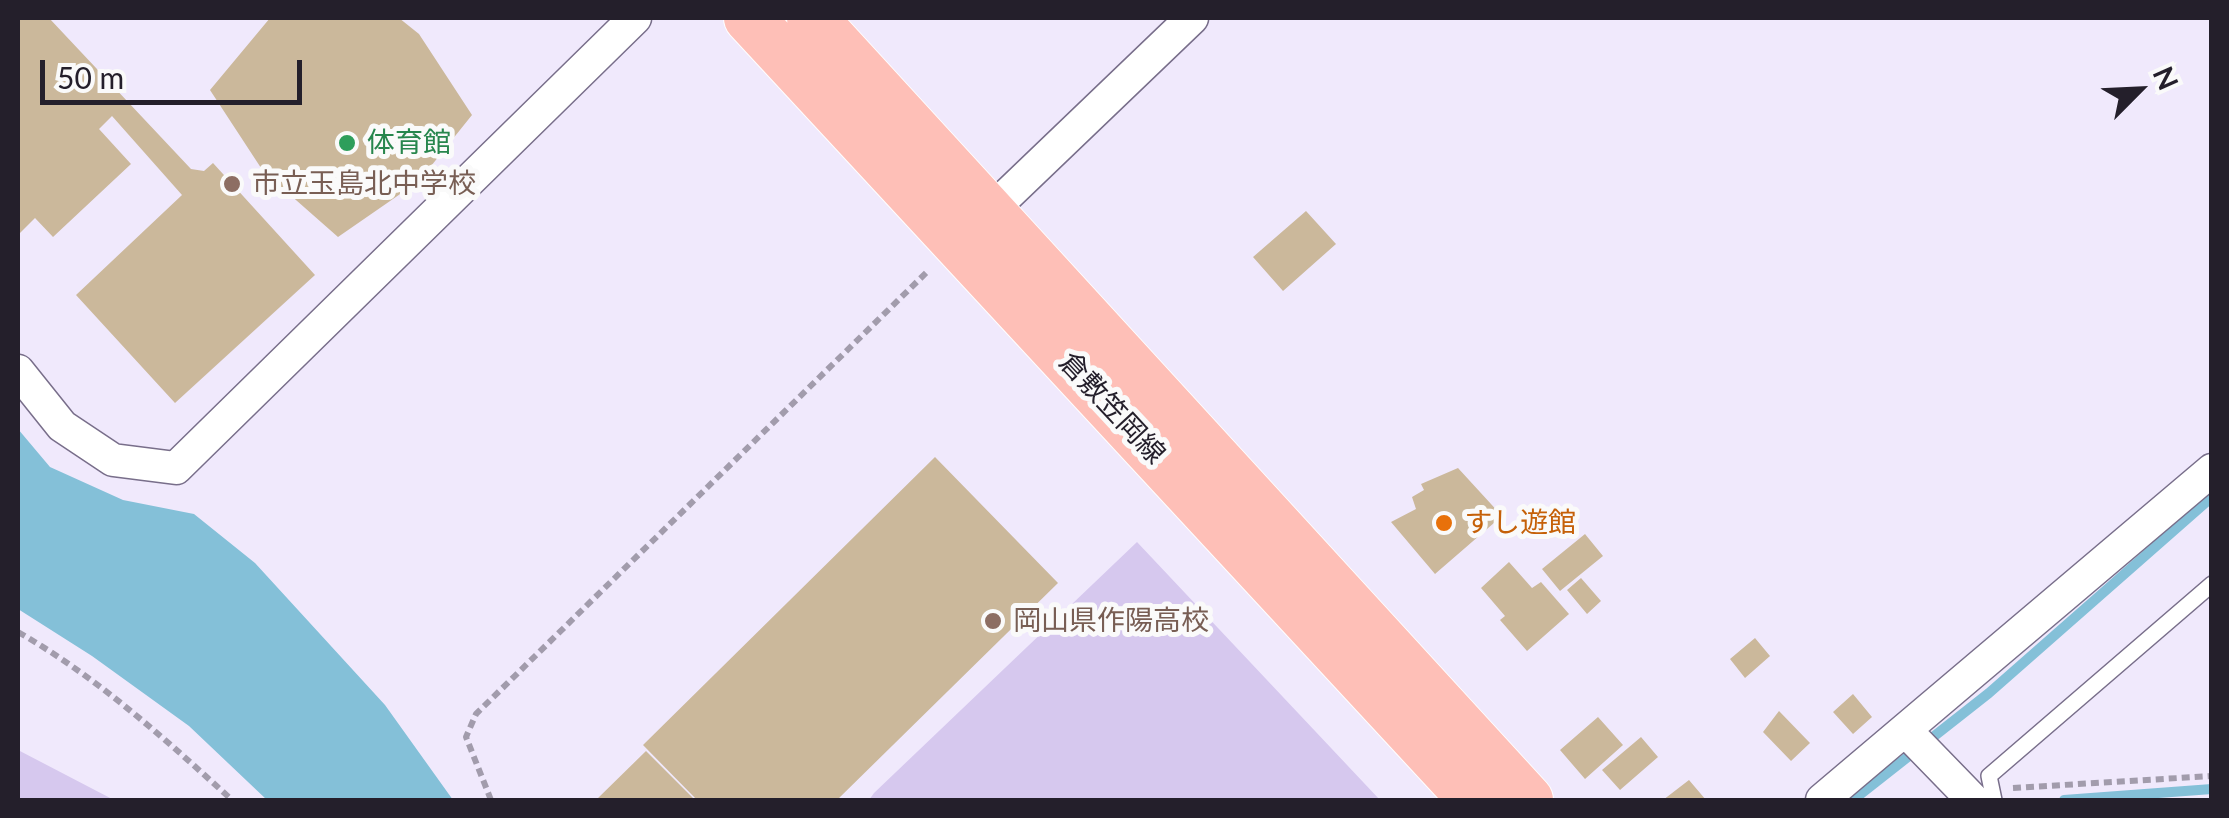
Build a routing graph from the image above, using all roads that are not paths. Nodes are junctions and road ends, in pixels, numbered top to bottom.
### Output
1 (635, 18) edge
2 (749, 18) edge
3 (812, 18) edge
4 (1192, 18) edge
5 (975, 226) junction
6 (18, 371) edge
7 (2212, 470) edge
8 (2212, 584) edge
9 (1905, 730) junction
10 (1988, 795) edge
11 (1471, 800) edge
12 (1528, 800) edge
13 (1822, 800) edge

1 - 6 street
2 - 5 main road, 倉敷笠岡線
3 - 5 main road, 倉敷笠岡線
4 - 5 street
5 - 11 main road, 倉敷笠岡線
5 - 12 main road, 倉敷笠岡線
7 - 9 street
8 - 10 lane
9 - 10 street
9 - 13 street

